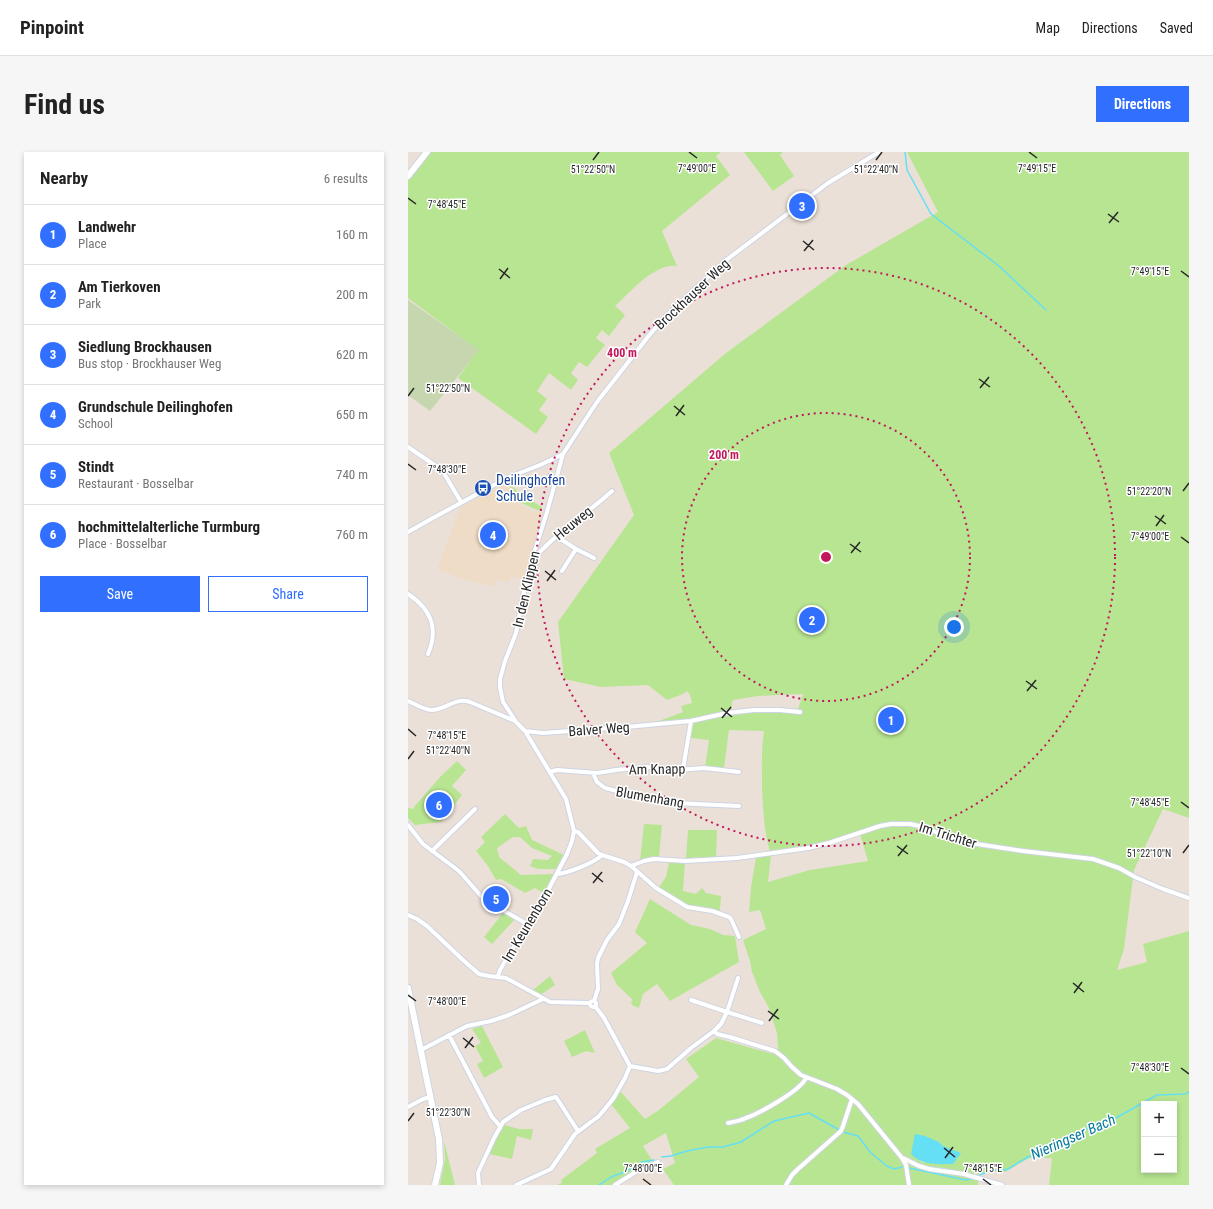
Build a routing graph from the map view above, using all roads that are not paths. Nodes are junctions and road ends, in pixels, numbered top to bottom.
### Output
1 (427, 152) edge
2 (879, 152) edge
3 (408, 176) edge
4 (408, 447) edge
5 (563, 454) junction
6 (612, 492) dead end
7 (461, 502) junction
8 (409, 531) edge
9 (556, 536) junction
10 (576, 549) junction
11 (535, 550) junction
12 (594, 558) dead end
13 (562, 571) dead end
14 (408, 594) edge
15 (428, 654) dead end
16 (408, 701) edge
17 (800, 712) dead end
18 (515, 721) junction
19 (691, 721) junction
20 (525, 731) junction
21 (683, 769) junction
22 (550, 772) junction
23 (739, 772) dead end
24 (593, 773) junction
25 (739, 806) dead end
26 (475, 810) dead end
27 (408, 824) edge
28 (574, 831) junction
29 (432, 851) junction
30 (602, 855) junction
31 (631, 866) junction
32 (637, 872) junction
33 (557, 874) junction
34 (1189, 898) edge
35 (408, 915) edge
36 (527, 924) junction
37 (739, 937) dead end
38 (498, 976) junction
39 (738, 978) dead end
40 (408, 988) edge
41 (543, 999) junction
42 (691, 1000) dead end
43 (592, 1002) junction
44 (727, 1012) junction
45 (762, 1023) dead end
46 (714, 1031) junction
47 (449, 1036) junction
48 (421, 1050) junction
49 (630, 1066) junction
50 (806, 1078) junction
51 (431, 1097) junction
52 (852, 1099) junction
53 (408, 1107) edge
54 (728, 1123) dead end
55 (500, 1126) junction
56 (578, 1131) junction
57 (902, 1158) junction
58 (658, 1162) dead end
59 (435, 1185) edge
60 (479, 1185) edge
61 (516, 1185) edge
62 (615, 1185) edge
63 (786, 1185) edge
64 (909, 1185) edge
65 (1002, 1185) edge

1 - 3 main road
2 - 5 street, Brockhauser Weg
4 - 7 street
5 - 7 street
5 - 11 street, In den Klippen
6 - 9 street, Heuweg
7 - 8 street
9 - 10 street
9 - 11 street, Heuweg
10 - 12 street
10 - 13 street
11 - 18 street, In den Klippen
14 - 15 street
16 - 18 street
17 - 19 street, Balver Weg
18 - 20 street
19 - 20 street, Balver Weg
19 - 21 street
20 - 22 street
21 - 23 street, Am Knapp
21 - 24 street, Am Knapp
22 - 24 street, Am Knapp
22 - 28 street
24 - 25 street, Blumenhang
26 - 29 street
27 - 29 street
28 - 30 street
28 - 33 street, Im Keunenborn
29 - 36 street
30 - 31 street
30 - 33 street, Im Keunenborn
31 - 32 street
31 - 34 street, Im Trichter
32 - 37 street
32 - 43 street
33 - 36 street, Im Keunenborn
35 - 38 street
36 - 38 street, Im Keunenborn
38 - 41 street
39 - 44 street
40 - 48 main road
41 - 43 street
41 - 47 street
42 - 44 street
43 - 49 street
44 - 45 street
44 - 46 street
46 - 49 street
46 - 50 street
47 - 48 street
47 - 55 street
48 - 51 main road
49 - 56 street
50 - 52 street
50 - 54 street
51 - 53 street
51 - 59 main road
52 - 57 street
52 - 63 street
55 - 56 street
55 - 60 street
56 - 61 street
57 - 64 street
57 - 65 street
58 - 62 street

